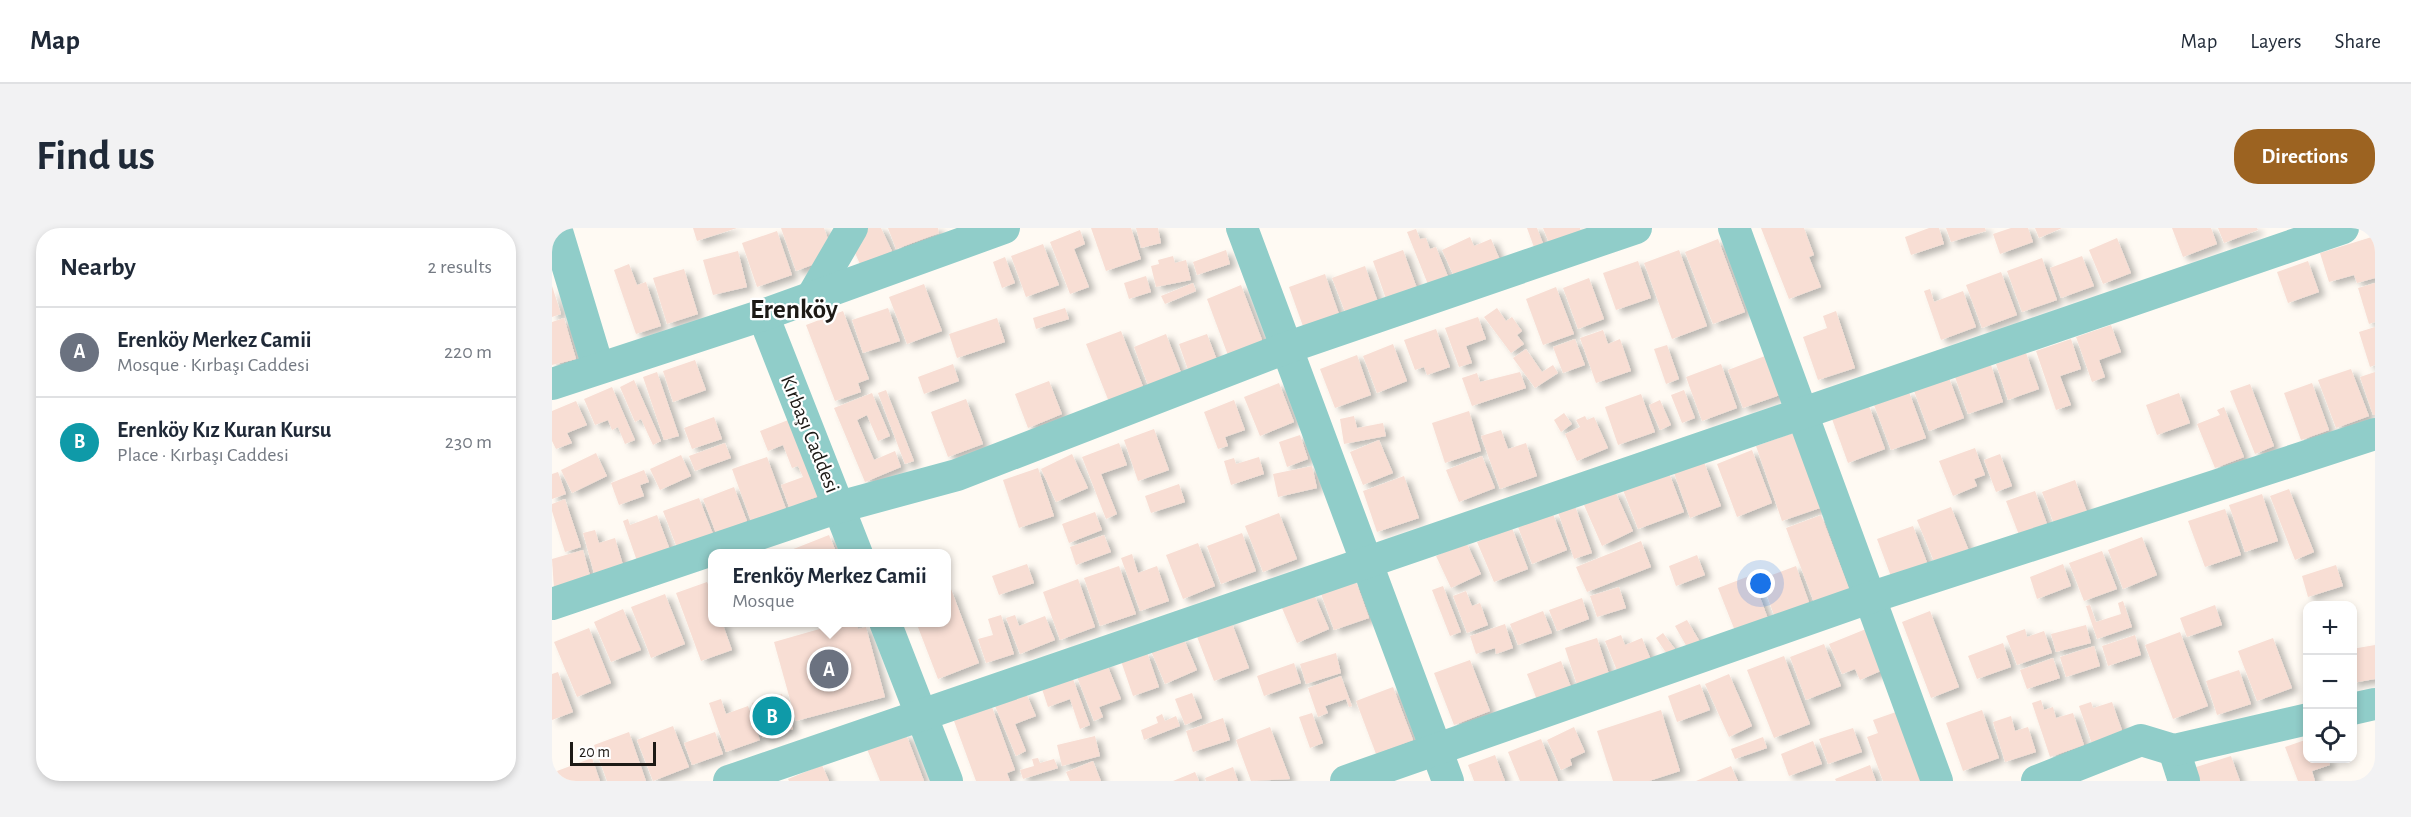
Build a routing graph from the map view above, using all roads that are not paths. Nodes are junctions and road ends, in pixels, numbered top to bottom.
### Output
1 (556, 228) edge
2 (852, 228) edge
3 (1004, 228) edge
4 (1242, 228) edge
5 (1635, 228) edge
6 (1734, 228) edge
7 (2343, 228) edge
8 (813, 295) junction
9 (763, 315) junction
10 (1286, 348) junction
11 (597, 367) junction
12 (552, 384) edge
13 (1801, 414) junction
14 (2375, 434) edge
15 (839, 507) junction
16 (715, 549) edge
17 (856, 549) edge
18 (708, 551) edge
19 (1365, 561) junction
20 (1869, 598) junction
21 (552, 604) edge
22 (887, 627) edge
23 (2375, 704) edge
24 (2357, 708) edge
25 (921, 714) junction
26 (2303, 720) edge
27 (1435, 748) junction
28 (2174, 750) junction
29 (729, 781) edge
30 (947, 781) edge
31 (1346, 781) edge
32 (1448, 781) edge
33 (1937, 781) edge
34 (2037, 781) edge
35 (2184, 781) edge

1 - 11 street
2 - 8 street
3 - 8 street
4 - 10 street
5 - 10 street
6 - 13 street
7 - 13 street
8 - 9 street
9 - 11 street
9 - 15 street, Kırbaşı Caddesi
10 - 15 street
10 - 19 street
11 - 12 street
13 - 19 street
13 - 20 street
14 - 20 street
15 - 16 street
15 - 17 street, Kırbaşı Caddesi
18 - 21 street
19 - 25 street
19 - 27 street
20 - 27 street
20 - 33 street
22 - 25 street
23 - 24 street
25 - 29 street
25 - 30 street
26 - 28 street
27 - 31 street
27 - 32 street
28 - 34 street
28 - 35 street

